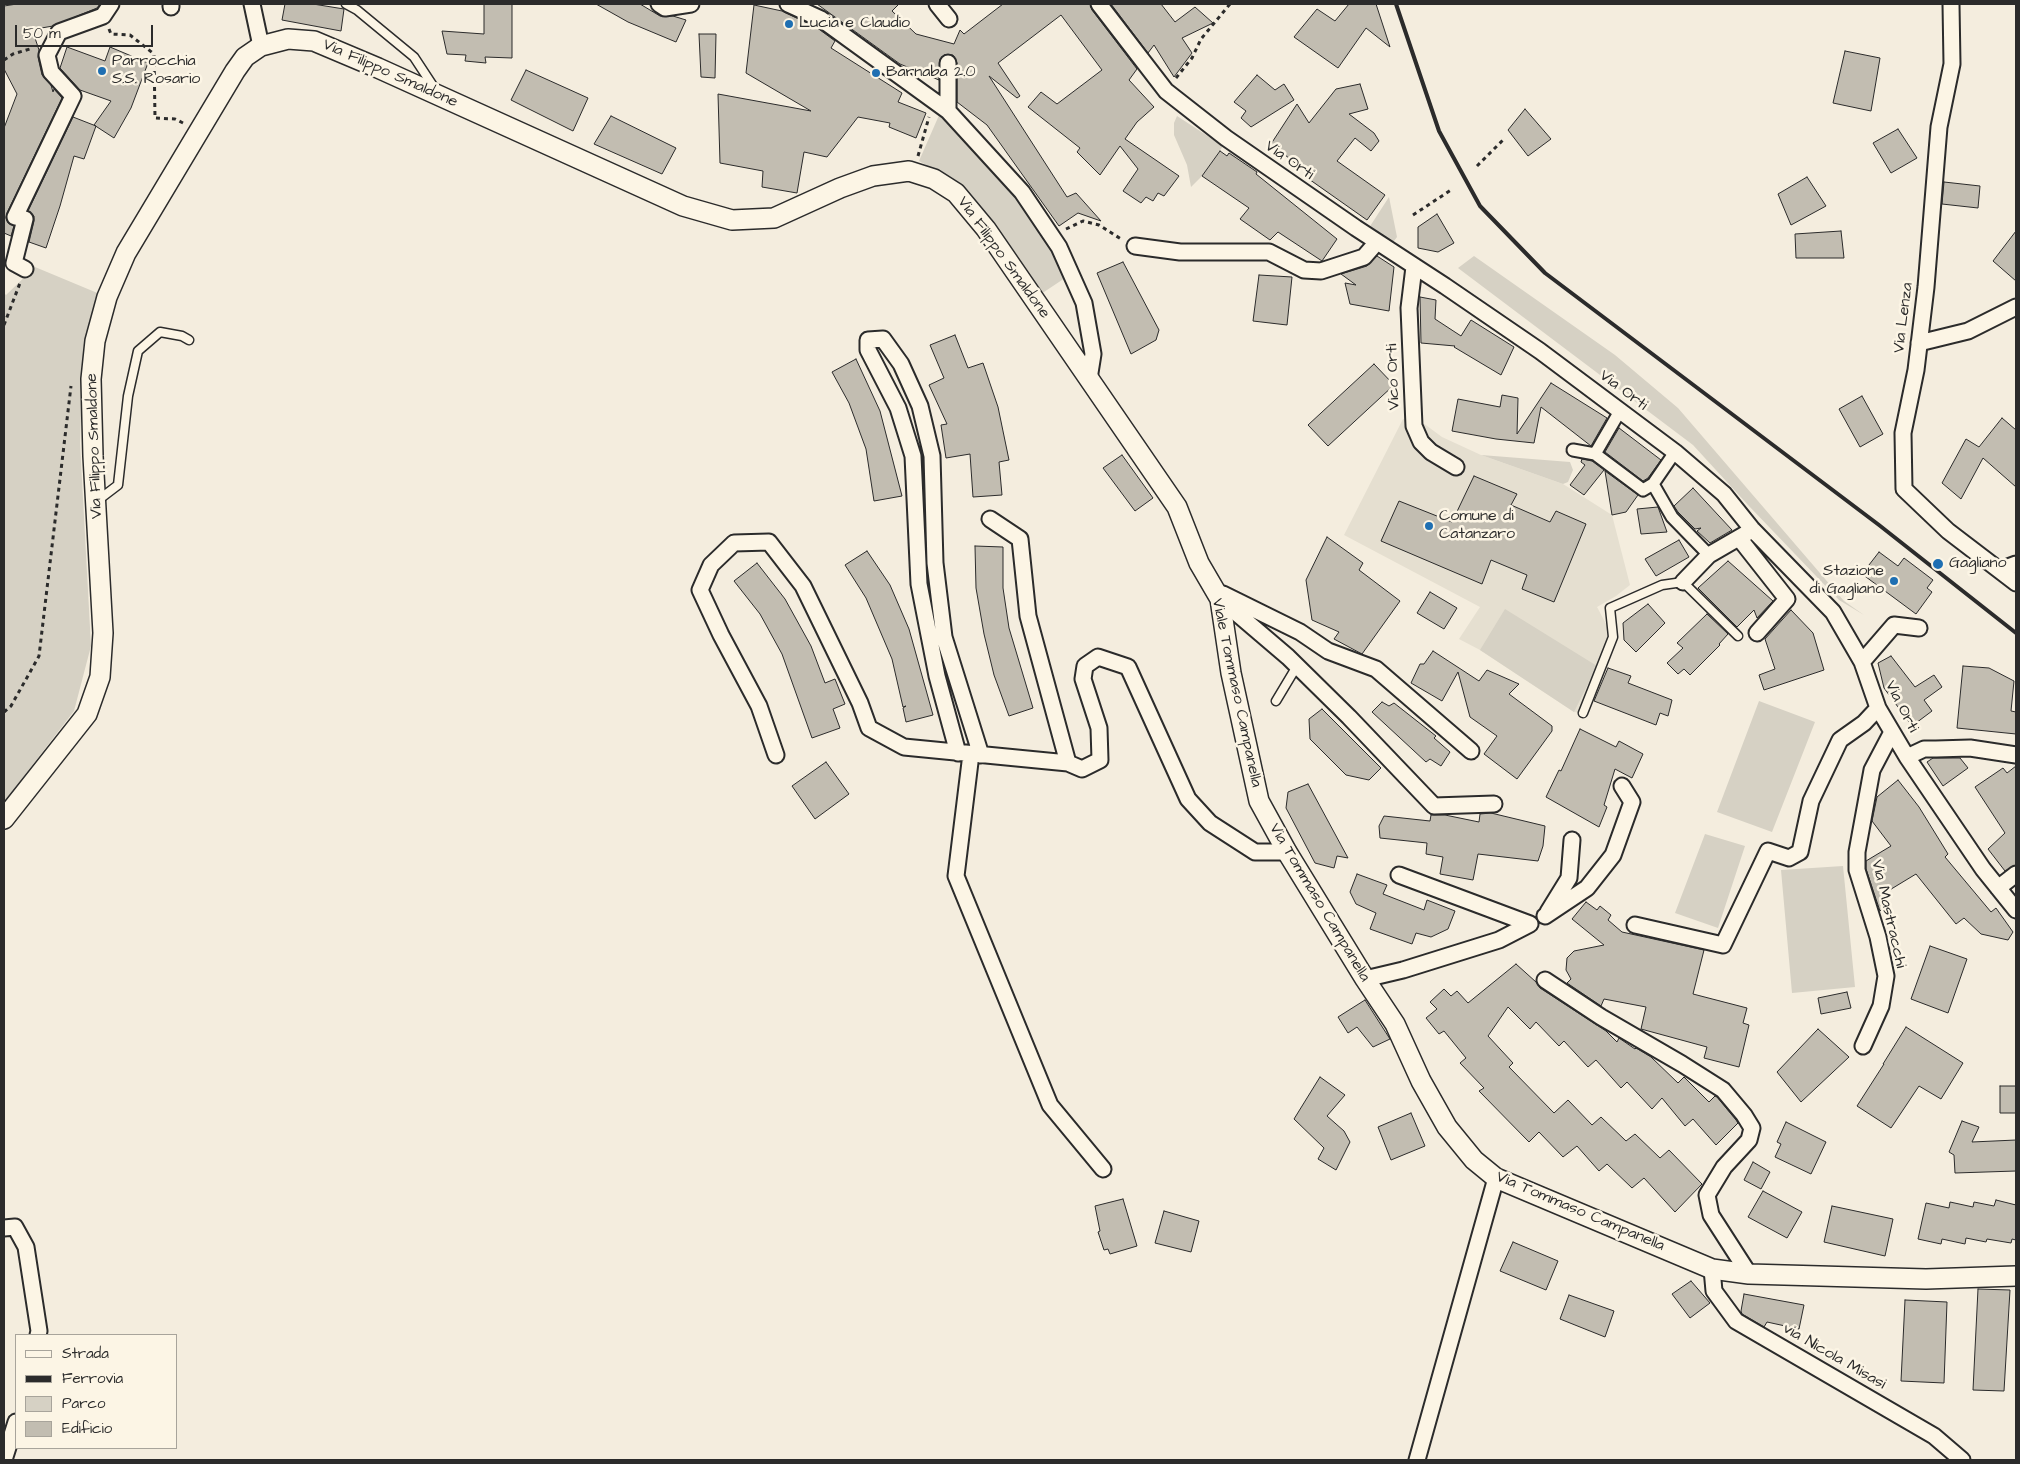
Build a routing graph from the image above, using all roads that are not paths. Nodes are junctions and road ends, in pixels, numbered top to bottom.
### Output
1 (252, 4) edge
2 (346, 4) edge
3 (658, 4) edge
4 (691, 4) edge
5 (788, 4) edge
6 (937, 4) edge
7 (1099, 4) edge
8 (1951, 4) edge
9 (107, 10) edge
10 (949, 19) dead end
11 (261, 46) junction
12 (948, 63) dead end
13 (440, 96) junction
14 (948, 111) junction
15 (9, 218) edge
16 (1377, 242) junction
17 (1135, 246) road end
18 (1414, 267) junction
19 (25, 269) road end
20 (2016, 307) edge
21 (189, 340) dead end
22 (1919, 342) junction
23 (1089, 379) junction
24 (1620, 411) junction
25 (1573, 450) dead end
26 (1675, 452) junction
27 (1595, 454) junction
28 (1456, 467) dead end
29 (1653, 484) junction
30 (96, 502) junction
31 (990, 519) dead end
32 (1752, 529) junction
33 (1739, 538) junction
34 (1709, 555) junction
35 (2016, 564) edge
36 (2000, 570) junction
37 (1683, 582) junction
38 (2016, 583) edge
39 (1217, 595) junction
40 (1919, 628) dead end
41 (1757, 633) dead end
42 (1738, 636) dead end
43 (1862, 662) junction
44 (1296, 666) junction
45 (1276, 701) dead end
46 (1878, 708) junction
47 (1583, 713) dead end
48 (1892, 732) junction
49 (1471, 751) dead end
50 (970, 754) junction
51 (776, 755) dead end
52 (2016, 755) edge
53 (1907, 757) junction
54 (1068, 763) junction
55 (1622, 786) dead end
56 (1258, 801) joint
57 (1494, 804) dead end
58 (4, 819) edge
59 (1572, 840) dead end
60 (1287, 852) junction
61 (2016, 874) edge
62 (1399, 875) dead end
63 (1998, 888) junction
64 (2016, 910) edge
65 (1545, 916) junction
66 (1530, 924) junction
67 (1635, 925) dead end
68 (1365, 979) junction
69 (1545, 980) dead end
70 (1863, 1046) dead end
71 (1103, 1170) dead end
72 (1496, 1178) junction
73 (4, 1228) edge
74 (1712, 1269) junction
75 (1749, 1274) junction
76 (2016, 1276) edge
77 (38, 1334) edge
78 (15, 1425) edge
79 (4, 1460) edge
80 (1417, 1460) edge
81 (1962, 1460) edge

1 - 11 street
2 - 13 lane
3 - 4 street
5 - 14 street
6 - 10 street
7 - 16 street, Via Orti
8 - 22 street, Via Lenza
9 - 15 street
11 - 13 street, Via Filippo Smaldone
11 - 30 street, Via Filippo Smaldone
12 - 14 street
13 - 23 street, Via Filippo Smaldone
14 - 23 street
15 - 19 street
16 - 17 street
16 - 18 street, Via Orti
18 - 24 street, Via Orti
18 - 28 street, Vico Orti
20 - 22 street
21 - 30 lane
22 - 36 street, Via Lenza
23 - 39 street, Viale Tommaso Campanella
24 - 26 street, Via Orti
24 - 27 street
25 - 27 street
26 - 29 street
26 - 32 street, Via Orti
27 - 29 street
29 - 34 street
30 - 58 street, Via Filippo Smaldone
31 - 54 street
32 - 33 street
32 - 43 street, Via Orti
33 - 34 street
33 - 41 street
34 - 37 street
35 - 36 street
36 - 38 street, Via Lenza
37 - 42 lane
37 - 47 lane
39 - 44 street
39 - 49 street
39 - 56 street, Viale Tommaso Campanella
40 - 43 street
43 - 46 street, Via Orti
44 - 45 lane
44 - 57 street
46 - 48 street, Via Orti
46 - 67 street
48 - 53 street, Via Orti
48 - 70 street, Via Mastracchi
50 - 50 street
50 - 51 street
50 - 54 street
50 - 71 street
52 - 53 street
53 - 63 street, Via Orti
54 - 60 street
55 - 65 street
56 - 60 street, Via Tommaso Campanella
59 - 65 street
60 - 68 street, Via Tommaso Campanella
61 - 63 street
62 - 66 street
63 - 64 street, Via Orti
65 - 66 street
66 - 68 street
68 - 72 street, Via Tommaso Campanella
69 - 75 street
72 - 74 street, Via Tommaso Campanella
72 - 80 street
73 - 77 street
74 - 75 street, Via Tommaso Campanella
74 - 81 street, via Nicola Misasi
75 - 76 street, Via Tommaso Campanella
78 - 79 street

